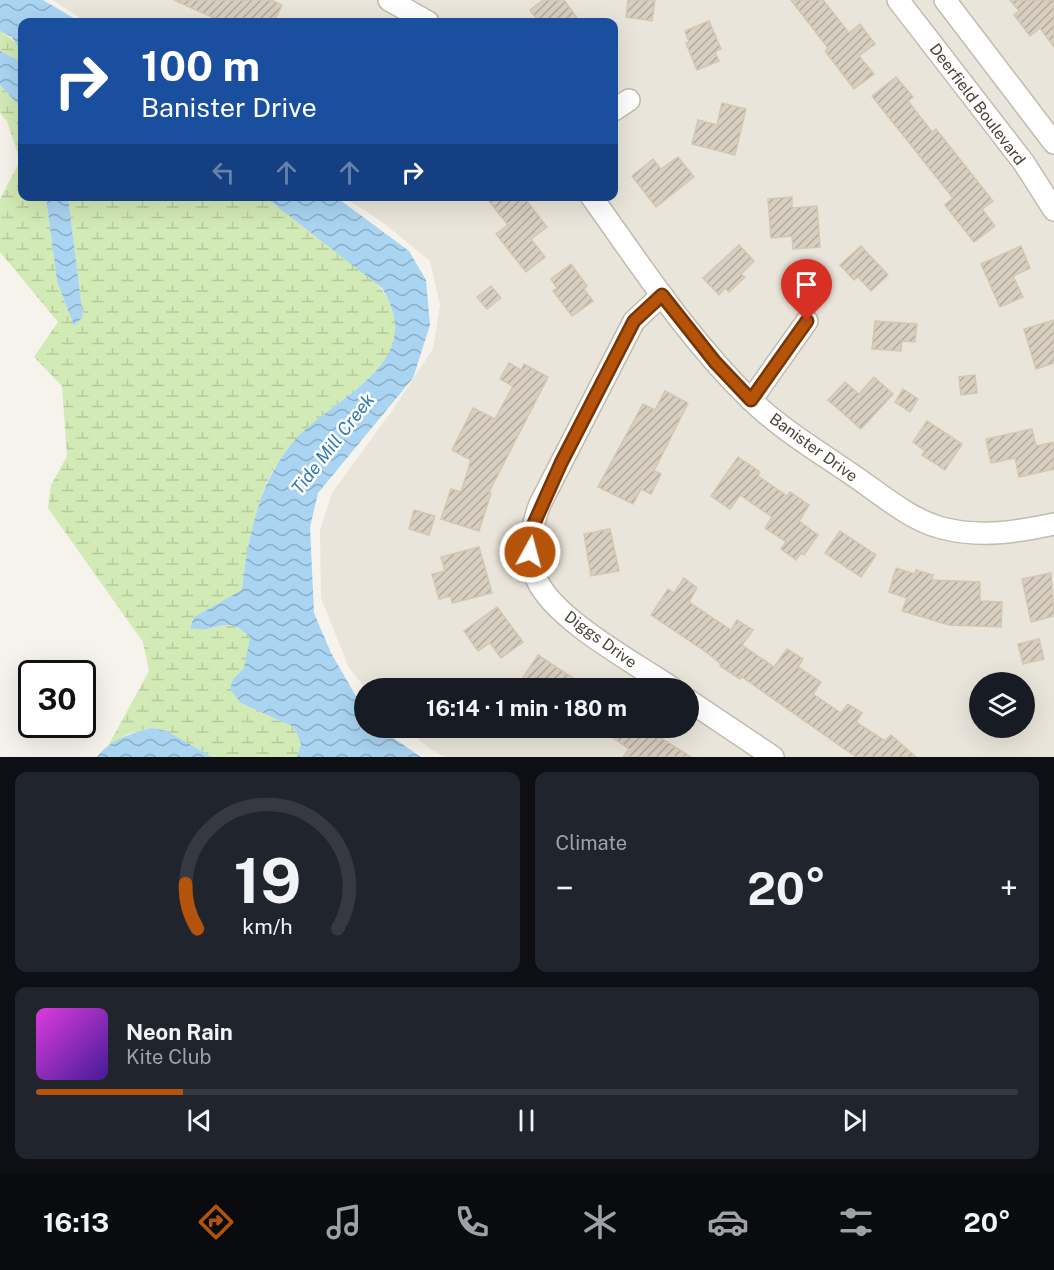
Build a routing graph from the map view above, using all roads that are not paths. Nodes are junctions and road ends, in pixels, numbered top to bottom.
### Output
1 (389, 0) edge
2 (898, 0) edge
3 (945, 0) edge
4 (421, 18) edge
5 (1054, 143) edge
6 (595, 201) edge
7 (1054, 210) edge
8 (662, 295) junction
9 (807, 321) dead end
10 (751, 400) junction
11 (1054, 524) edge
12 (657, 678) edge
13 (699, 707) edge
14 (773, 757) edge

1 - 4 street
2 - 7 street, Deerfield Boulevard
3 - 5 street
6 - 8 street, Banister Drive
8 - 10 street, Banister Drive
8 - 12 street, Diggs Drive
9 - 10 street
10 - 11 street, Banister Drive
13 - 14 street

